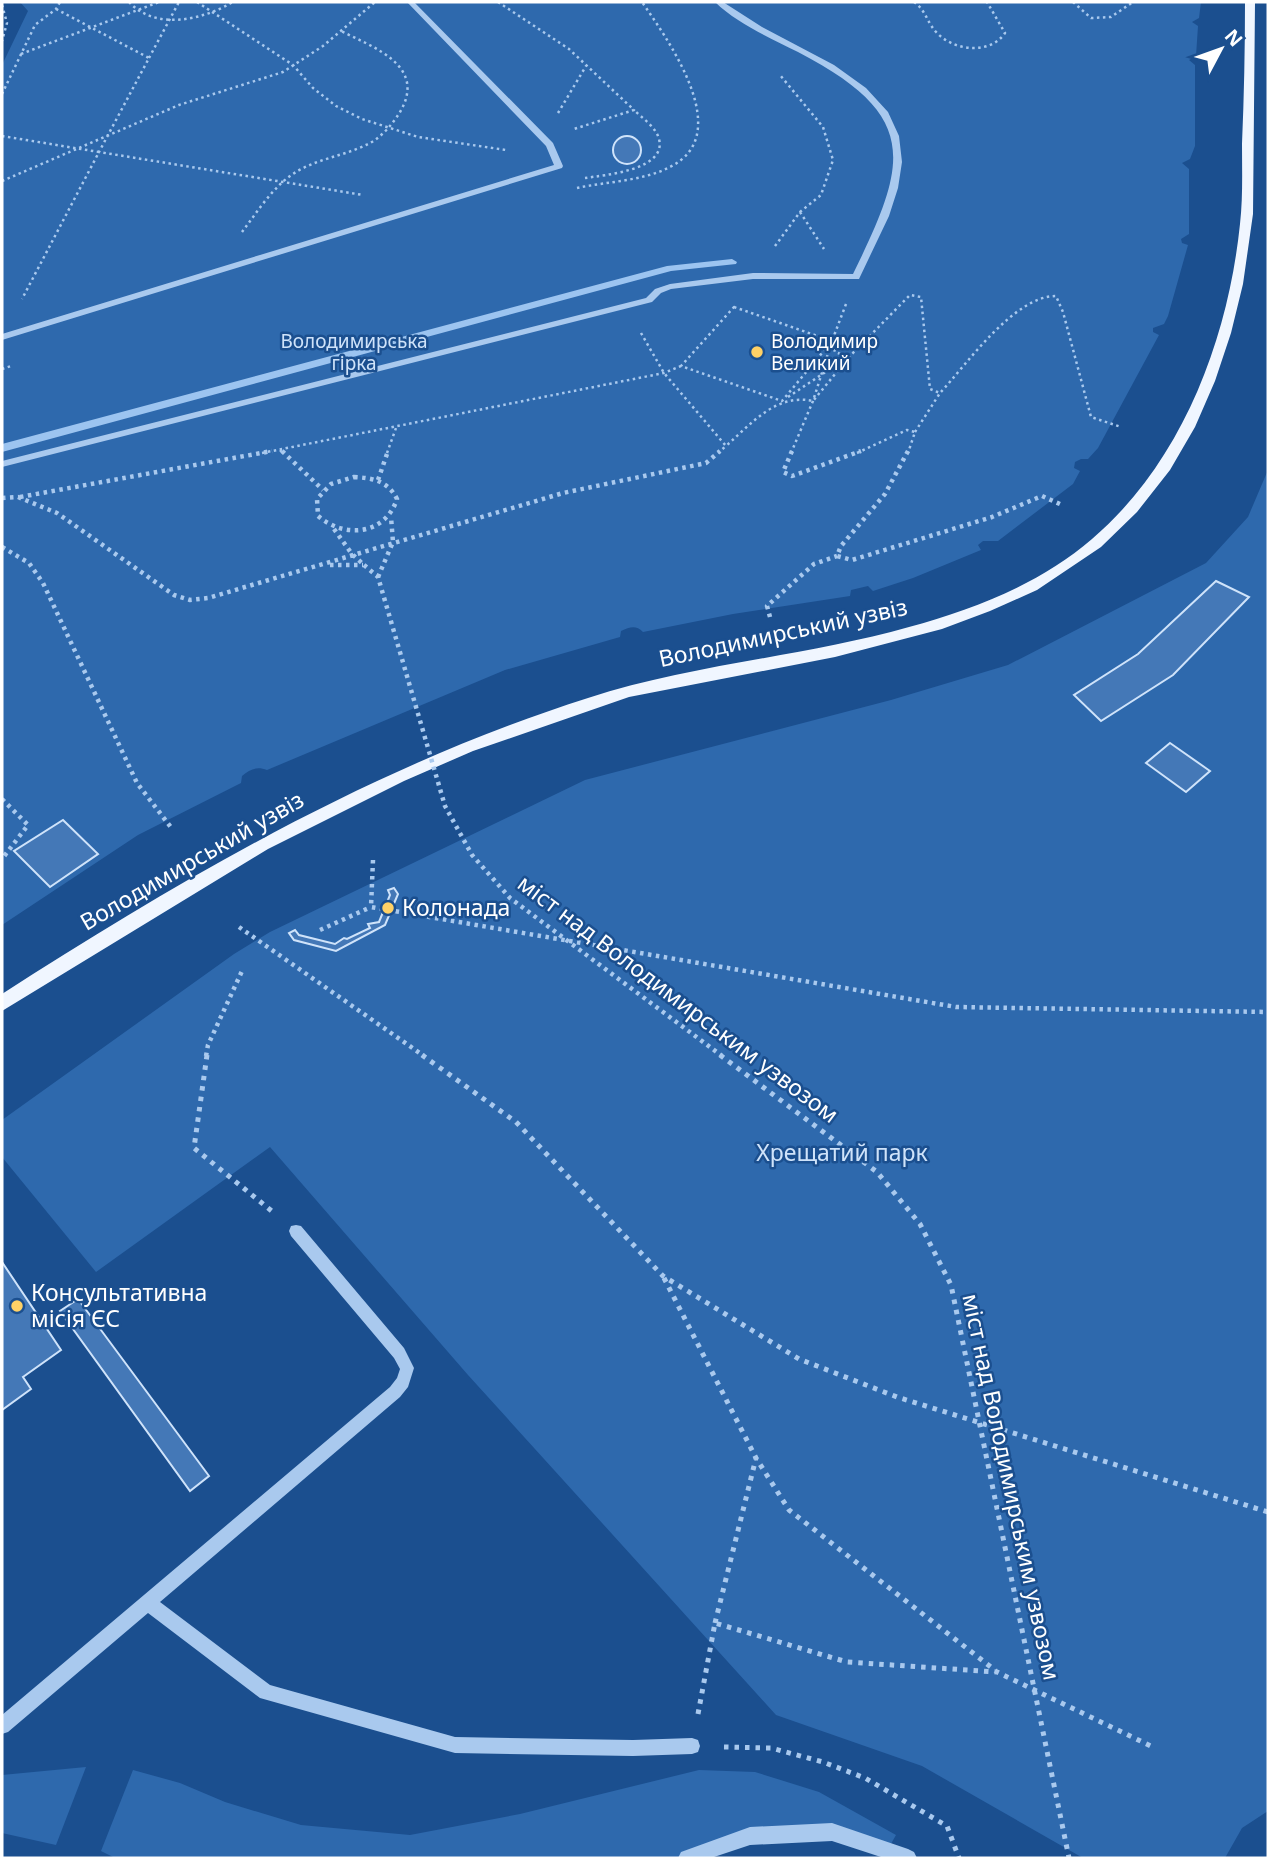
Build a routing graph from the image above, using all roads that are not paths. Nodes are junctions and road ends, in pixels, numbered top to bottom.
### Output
1 (410, 2) edge
2 (719, 2) edge
3 (1250, 2) edge
4 (4, 337) edge
5 (2, 464) edge
6 (4, 998) edge
7 (296, 1231) road end
8 (148, 1603) junction
9 (2, 1726) edge
10 (692, 1746) road end
11 (687, 1858) edge
12 (908, 1858) edge

1 - 4 street
2 - 5 street
3 - 6 main road, Володимирський узвіз
7 - 8 street
8 - 9 street
8 - 10 street
11 - 12 street

